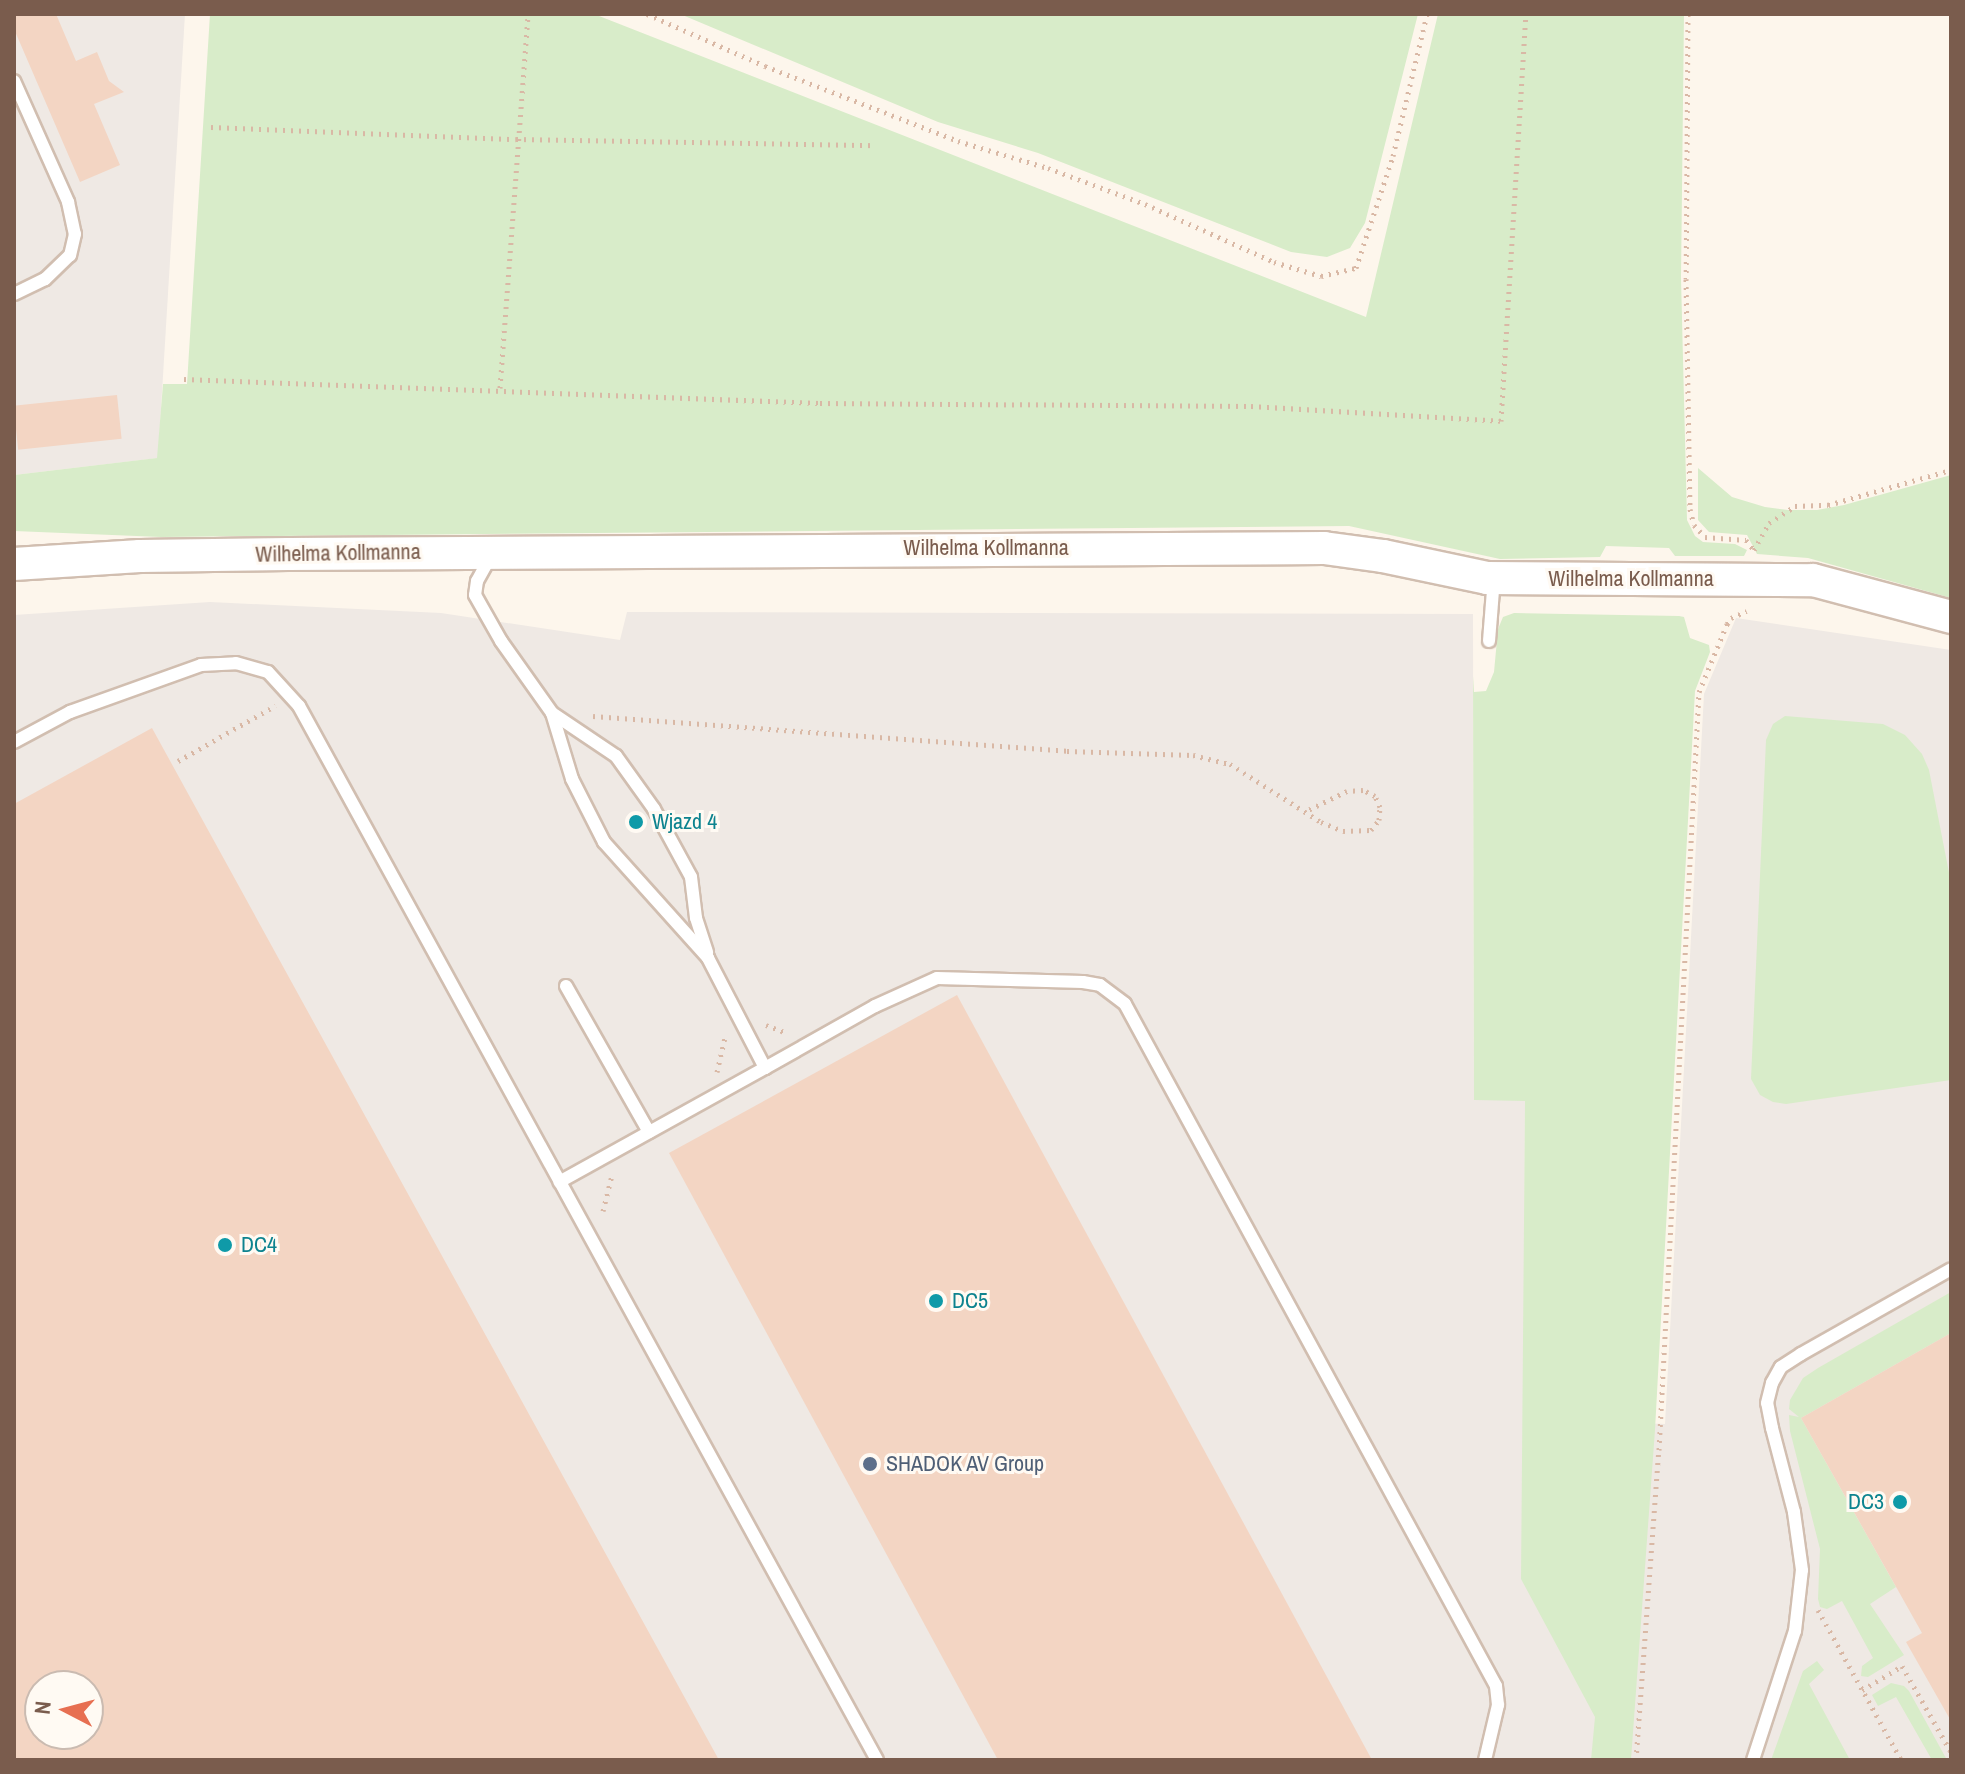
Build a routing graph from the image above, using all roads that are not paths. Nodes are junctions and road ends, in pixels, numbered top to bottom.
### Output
1 (14, 81) edge
2 (14, 294) edge
3 (493, 552) junction
4 (14, 564) edge
5 (1494, 578) junction
6 (1951, 617) edge
7 (1489, 641) dead end
8 (552, 713) junction
9 (14, 742) edge
10 (708, 958) junction
11 (566, 986) dead end
12 (765, 1068) junction
13 (649, 1132) junction
14 (559, 1182) junction
15 (1951, 1269) edge
16 (877, 1760) edge
17 (1485, 1760) edge
18 (1753, 1760) edge

1 - 2 lane
3 - 4 street, Wilhelma Kollmanna
3 - 5 street, Wilhelma Kollmanna
3 - 8 lane
5 - 6 street, Wilhelma Kollmanna
5 - 7 lane
8 - 10 lane
8 - 10 lane
9 - 14 lane
10 - 12 lane
11 - 13 lane
12 - 13 lane
12 - 17 lane
13 - 14 lane
14 - 16 lane
15 - 18 lane

